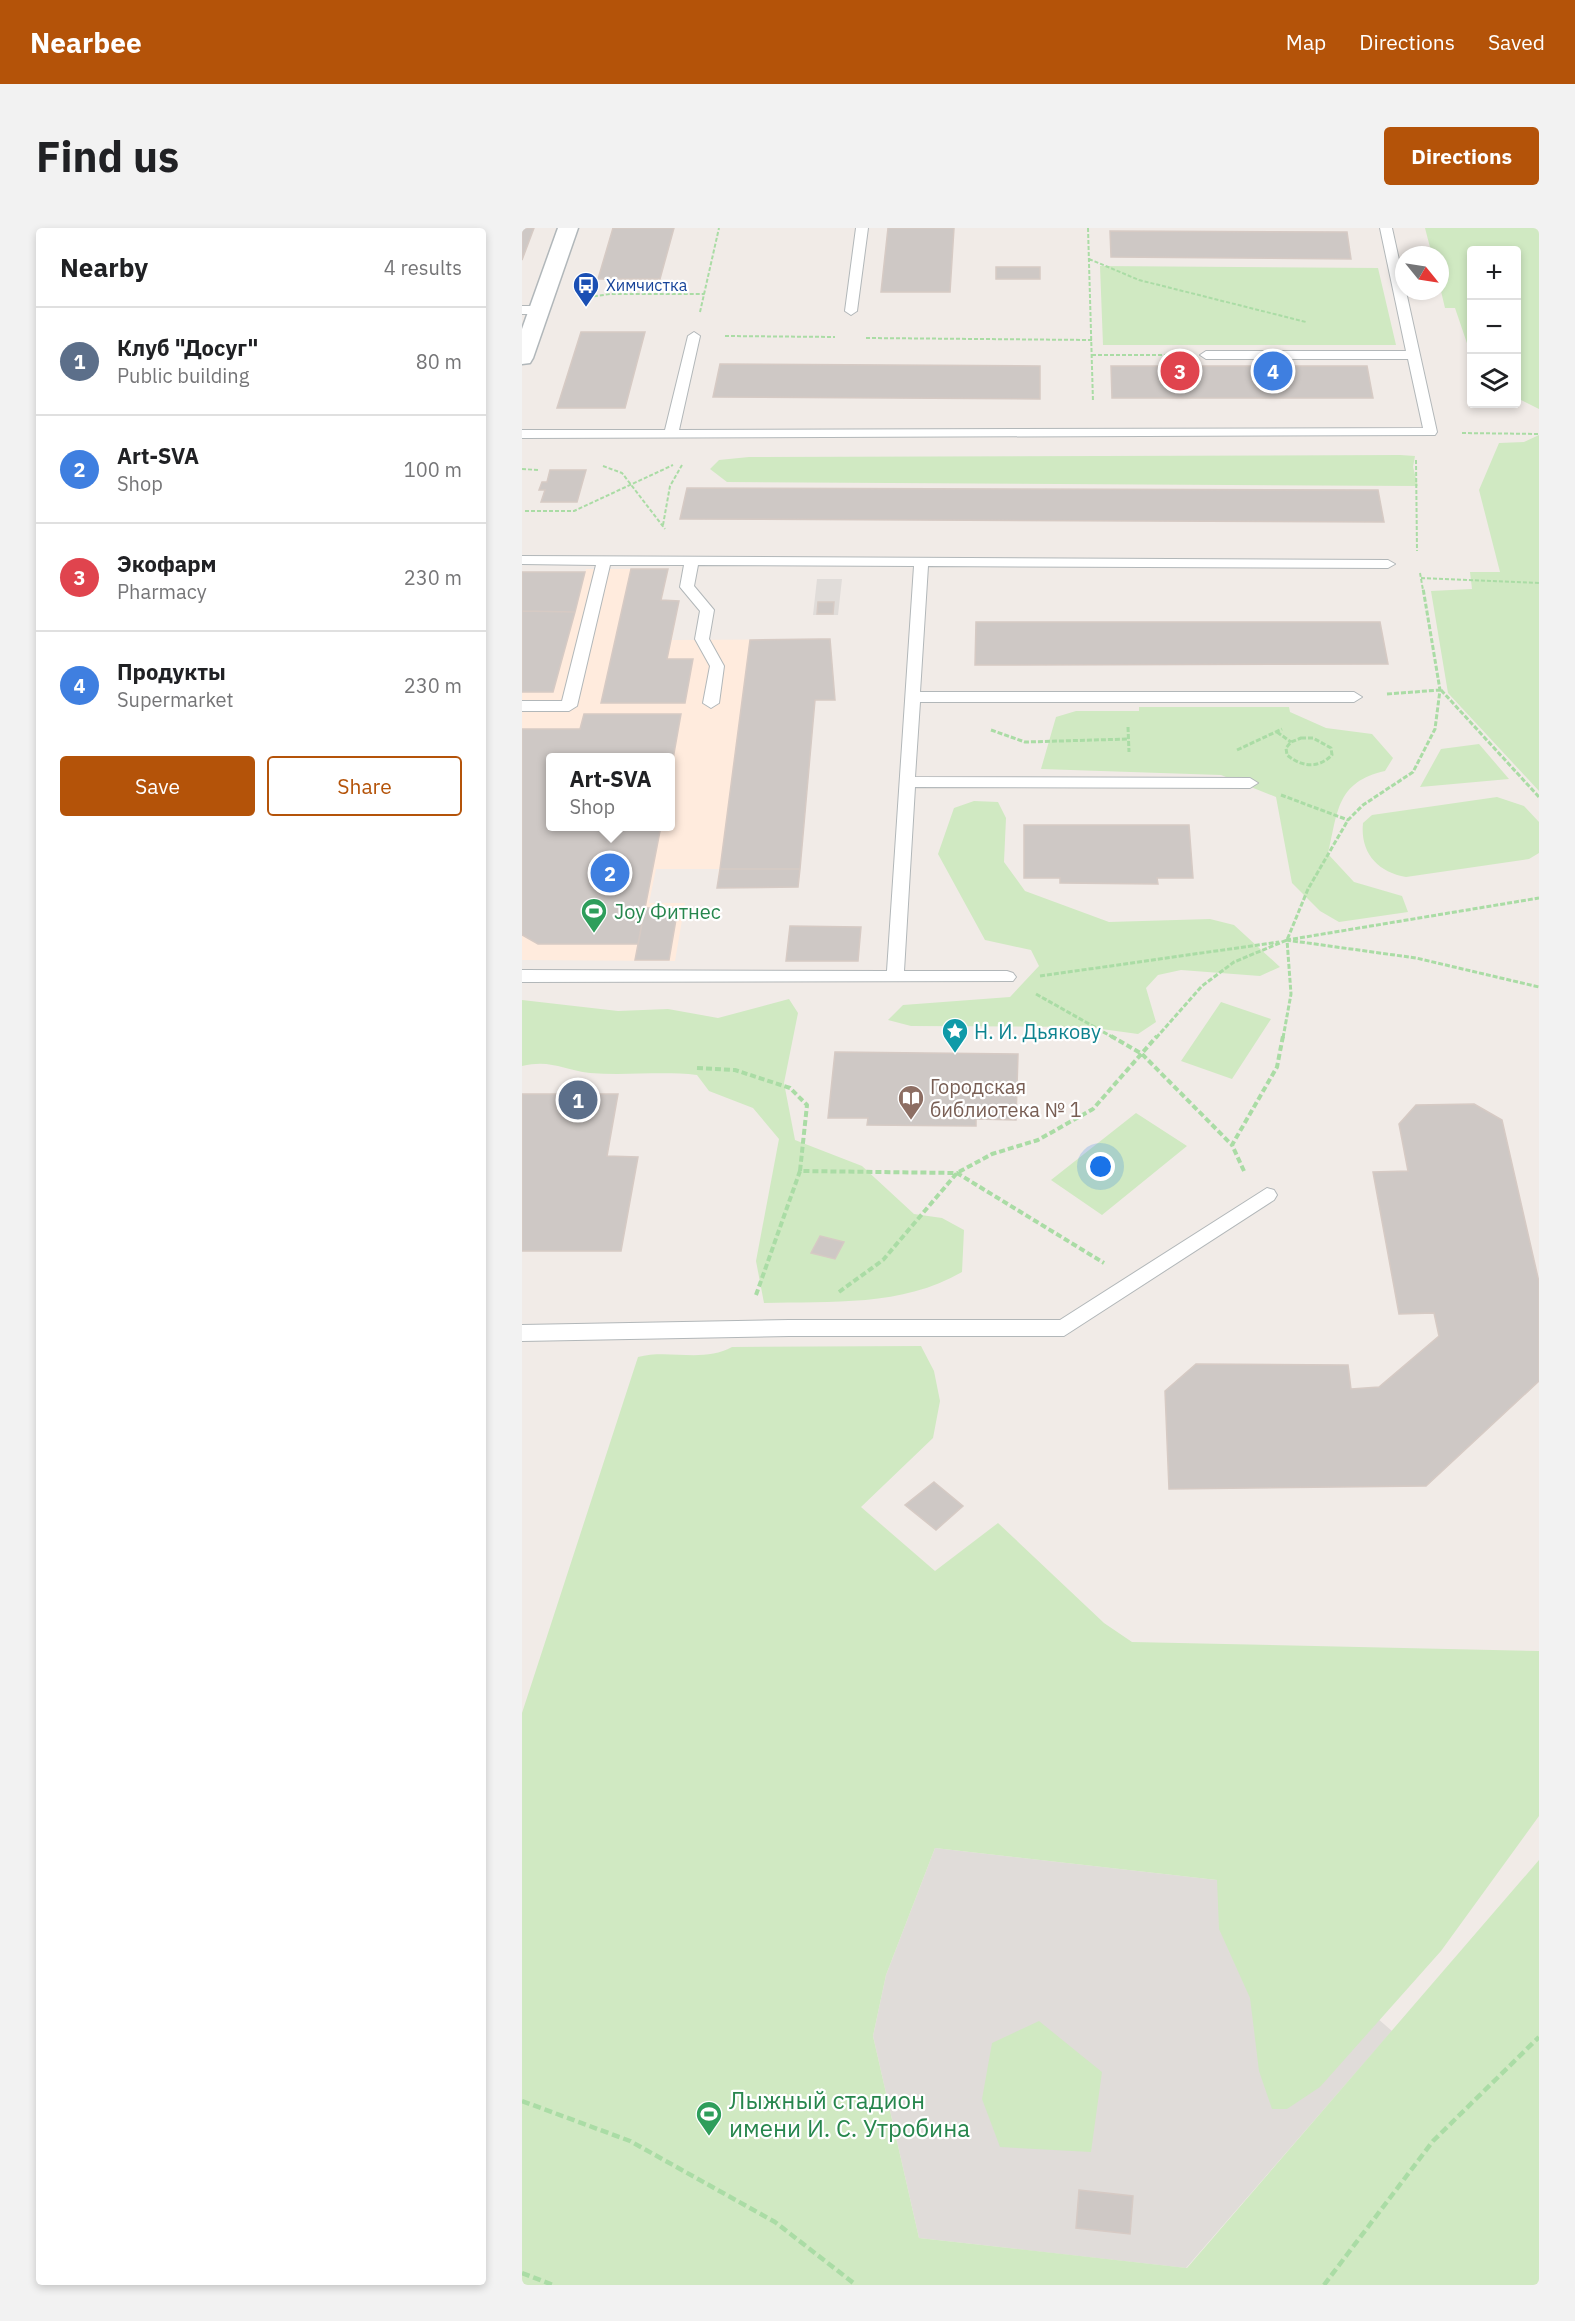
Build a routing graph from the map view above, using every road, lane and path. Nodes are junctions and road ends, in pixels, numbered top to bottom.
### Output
1 (568, 228) edge
2 (719, 228) edge
3 (862, 228) edge
4 (1089, 228) edge
5 (1386, 228) edge
6 (1089, 259) junction
7 (704, 294) junction
8 (582, 298) dead end
9 (530, 310) edge
10 (851, 311) dead end
11 (1307, 322) dead end
12 (694, 336) junction
13 (846, 337) dead end
14 (858, 338) dead end
15 (1092, 340) junction
16 (1092, 355) junction
17 (1206, 355) joint
18 (1413, 355) junction
19 (522, 358) edge
20 (1430, 432) junction
21 (1094, 433) junction
22 (522, 434) edge
23 (671, 434) junction
24 (692, 434) junction
25 (1539, 434) edge
26 (688, 457) junction
27 (596, 463) dead end
28 (522, 469) edge
29 (538, 470) dead end
30 (630, 485) junction
31 (525, 511) dead end
32 (662, 526) junction
33 (522, 560) edge
34 (604, 560) junction
35 (686, 560) junction
36 (921, 561) junction
37 (1388, 564) dead end
38 (1421, 578) dead end
39 (1539, 583) edge
40 (1354, 696) dead end
41 (913, 697) junction
42 (1127, 697) junction
43 (711, 703) dead end
44 (522, 706) edge
45 (1277, 732) dead end
46 (1291, 742) junction
47 (907, 782) junction
48 (1131, 783) junction
49 (1250, 783) joint
50 (1539, 797) edge
51 (1347, 820) junction
52 (1539, 898) edge
53 (1287, 940) junction
54 (522, 976) edge
55 (895, 977) junction
56 (1006, 977) junction
57 (1539, 987) edge
58 (1142, 1054) junction
59 (697, 1068) dead end
60 (1232, 1145) junction
61 (800, 1171) junction
62 (957, 1173) junction
63 (1267, 1195) joint
64 (1135, 1282) junction
65 (789, 1328) junction
66 (744, 1329) junction
67 (522, 1333) edge
68 (1539, 2037) edge
69 (522, 2101) edge
70 (522, 2273) edge
71 (553, 2285) edge
72 (856, 2285) edge
73 (1324, 2285) edge

1 - 9 main road
2 - 7 path
3 - 10 lane
4 - 6 path
5 - 18 lane
6 - 11 path
6 - 15 path
7 - 8 path
7 - 12 path
9 - 19 main road
12 - 13 path
12 - 23 lane
14 - 15 path
15 - 16 path
16 - 17 path
16 - 21 path
17 - 18 lane
18 - 20 lane
20 - 21 lane
20 - 25 path
21 - 24 lane
22 - 23 lane
23 - 24 lane
24 - 26 path
26 - 30 path
26 - 32 path
27 - 30 path
28 - 29 path
30 - 31 path
30 - 32 path
32 - 35 path
33 - 34 lane
34 - 35 lane
34 - 44 lane
35 - 36 lane
35 - 43 lane
36 - 37 lane
36 - 41 lane
38 - 39 path
40 - 42 lane
41 - 42 lane
41 - 47 lane
42 - 48 path
45 - 46 path
46 - 46 path
47 - 48 lane
47 - 55 lane
48 - 49 lane
49 - 51 path
50 - 51 path
51 - 53 path
52 - 53 path
53 - 56 path
53 - 57 path
53 - 58 path
53 - 60 path
54 - 55 lane
55 - 56 lane
56 - 58 path
58 - 60 path
58 - 62 path
59 - 61 path
60 - 63 path
61 - 62 path
61 - 66 path
62 - 64 path
62 - 65 path
63 - 64 lane
64 - 65 lane
65 - 66 lane
66 - 67 lane
68 - 73 path
69 - 72 path
70 - 71 path

